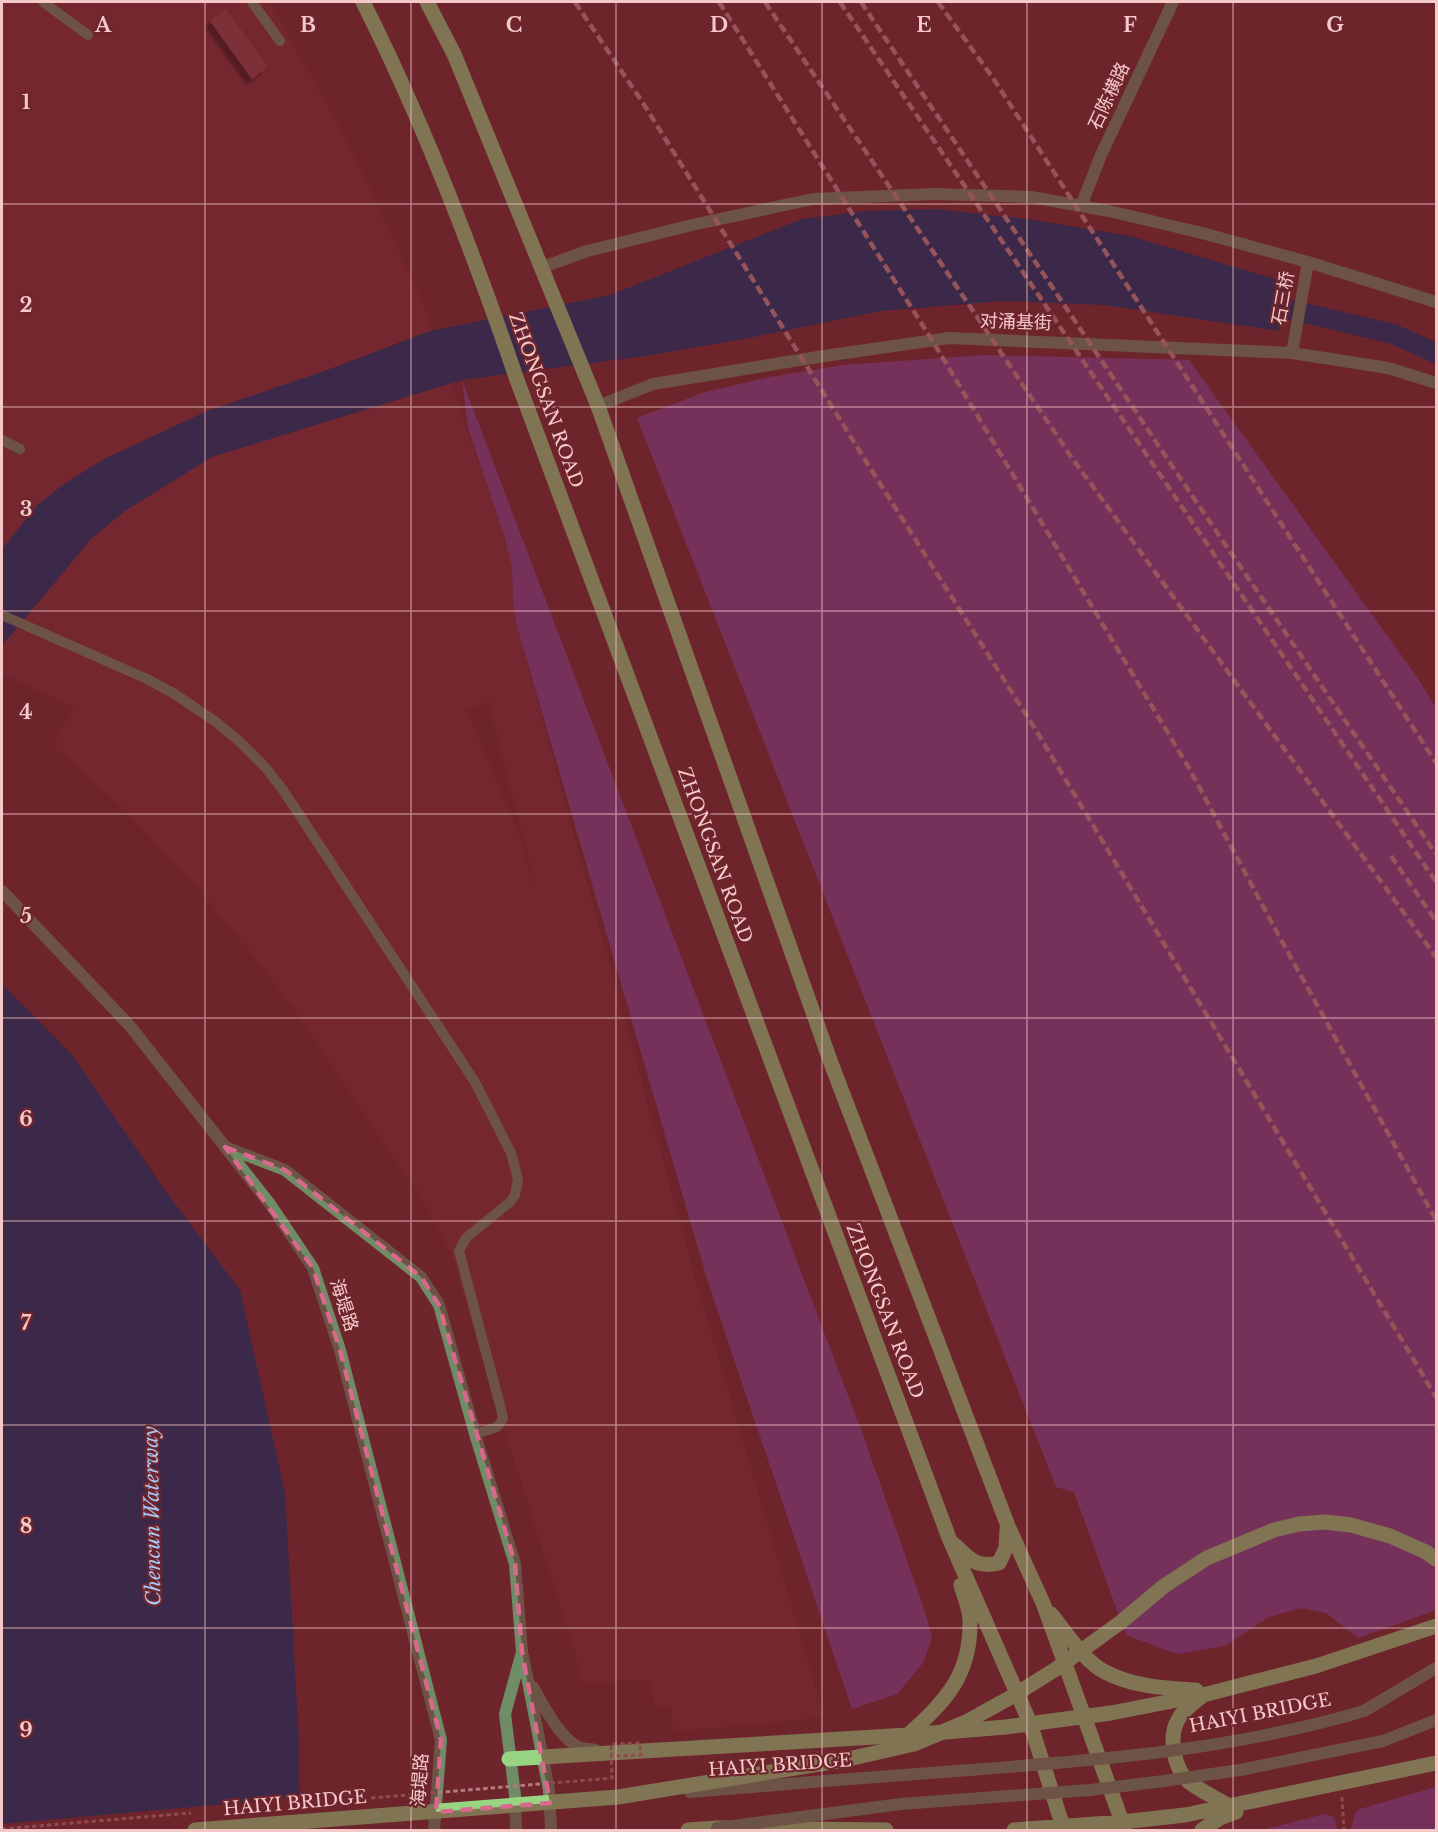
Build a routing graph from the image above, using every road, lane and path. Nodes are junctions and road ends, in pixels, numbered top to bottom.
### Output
1 (43, 2) edge
2 (252, 2) edge
3 (363, 2) edge
4 (427, 2) edge
5 (1173, 2) edge
6 (88, 35) dead end
7 (280, 41) dead end
8 (1081, 206) junction
9 (1308, 262) junction
10 (543, 267) junction
11 (1437, 302) edge
12 (1293, 346) junction
13 (1437, 383) edge
14 (598, 406) junction
15 (2, 440) edge
16 (20, 449) dead end
17 (2, 615) edge
18 (2, 891) edge
19 (225, 1148) junction
20 (475, 1434) junction
21 (1008, 1526) junction
22 (949, 1538) junction
23 (1437, 1559) edge
24 (1043, 1604) junction
25 (1437, 1626) edge
26 (522, 1652) junction
27 (1437, 1668) edge
28 (1210, 1693) junction
29 (1084, 1716) junction
30 (1437, 1720) edge
31 (1030, 1723) junction
32 (908, 1735) junction
33 (612, 1754) junction
34 (543, 1756) junction
35 (509, 1759) junction
36 (1437, 1763) edge
37 (1341, 1784) junction
38 (618, 1797) junction
39 (1277, 1797) junction
40 (365, 1798) dead end
41 (1230, 1806) junction
42 (201, 1812) dead end
43 (1124, 1826) edge
44 (717, 1828) junction
45 (1063, 1828) edge
46 (2, 1829) edge
47 (195, 1830) edge
48 (434, 1830) edge
49 (516, 1830) edge
50 (551, 1830) edge
51 (688, 1830) edge
52 (886, 1830) edge
53 (1014, 1830) edge
54 (1202, 1830) edge
55 (1344, 1830) edge

1 - 6 lane
2 - 7 lane
3 - 22 main road, ZHONGSAN ROAD
4 - 10 main road, ZHONGSAN ROAD
5 - 8 street, 石陈横路
8 - 9 street
8 - 10 street
9 - 11 street
9 - 12 street, 石三桥
10 - 14 main road, ZHONGSAN ROAD
12 - 13 street, 对涌基街
12 - 14 street, 对涌基街
14 - 21 main road, ZHONGSAN ROAD
15 - 16 lane
17 - 20 lane
18 - 19 street, 海堤路
19 - 20 street
19 - 48 street, 海堤路
20 - 26 street
21 - 22 main road
21 - 24 main road, ZHONGSAN ROAD
22 - 31 main road, ZHONGSAN ROAD
22 - 32 main road
23 - 38 main road, bridge
24 - 28 main road
24 - 29 main road, ZHONGSAN ROAD
25 - 28 main road
26 - 33 street
26 - 34 street
26 - 35 street
27 - 38 street, HAIYI BRIDGE, bridge
28 - 29 main road
28 - 41 main road
29 - 31 main road
29 - 43 main road, ZHONGSAN ROAD
30 - 44 street, bridge
31 - 32 main road
31 - 45 main road, ZHONGSAN ROAD
32 - 33 main road
33 - 34 main road
33 - 40 path, bridge
34 - 35 main road
34 - 50 street
35 - 49 street
36 - 37 main road
37 - 39 main road
37 - 55 path
38 - 47 main road, HAIYI BRIDGE, bridge
39 - 41 main road
39 - 54 main road
41 - 43 main road
42 - 46 path, bridge
43 - 45 main road
44 - 51 main road
44 - 52 main road, bridge
45 - 53 main road

